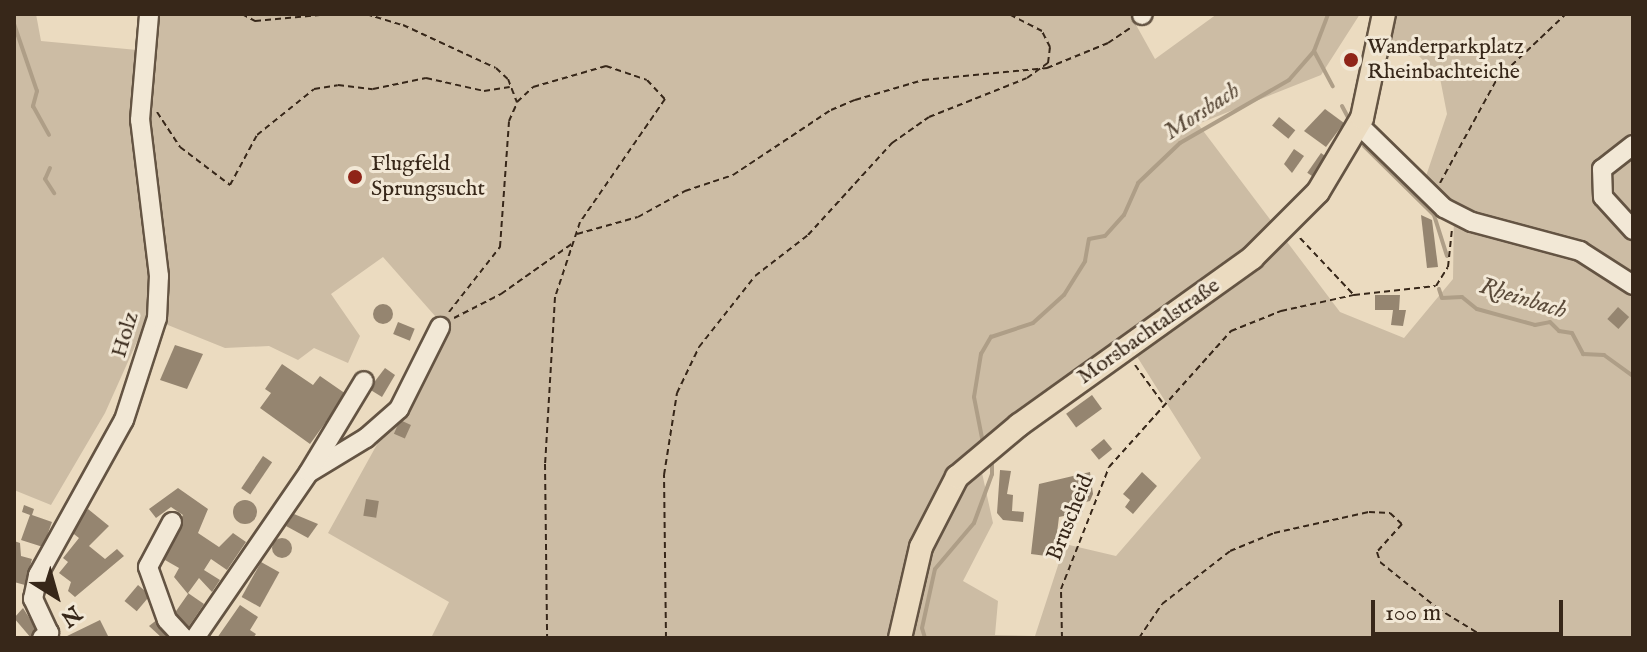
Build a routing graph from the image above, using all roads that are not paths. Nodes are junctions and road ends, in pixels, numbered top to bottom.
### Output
1 (149, 14) edge
2 (1384, 14) edge
3 (1359, 125) junction
4 (1633, 145) edge
5 (1633, 230) edge
6 (1633, 285) edge
7 (440, 327) road end
8 (364, 381) dead end
9 (309, 472) junction
10 (172, 522) dead end
11 (42, 638) edge
12 (184, 638) edge
13 (195, 638) edge
14 (900, 638) edge

1 - 11 street, Holz
2 - 3 main road, Morsbachtalstraße
3 - 6 street
3 - 14 main road, Morsbachtalstraße
4 - 5 street
7 - 9 street
8 - 9 street
9 - 13 street
10 - 12 street

